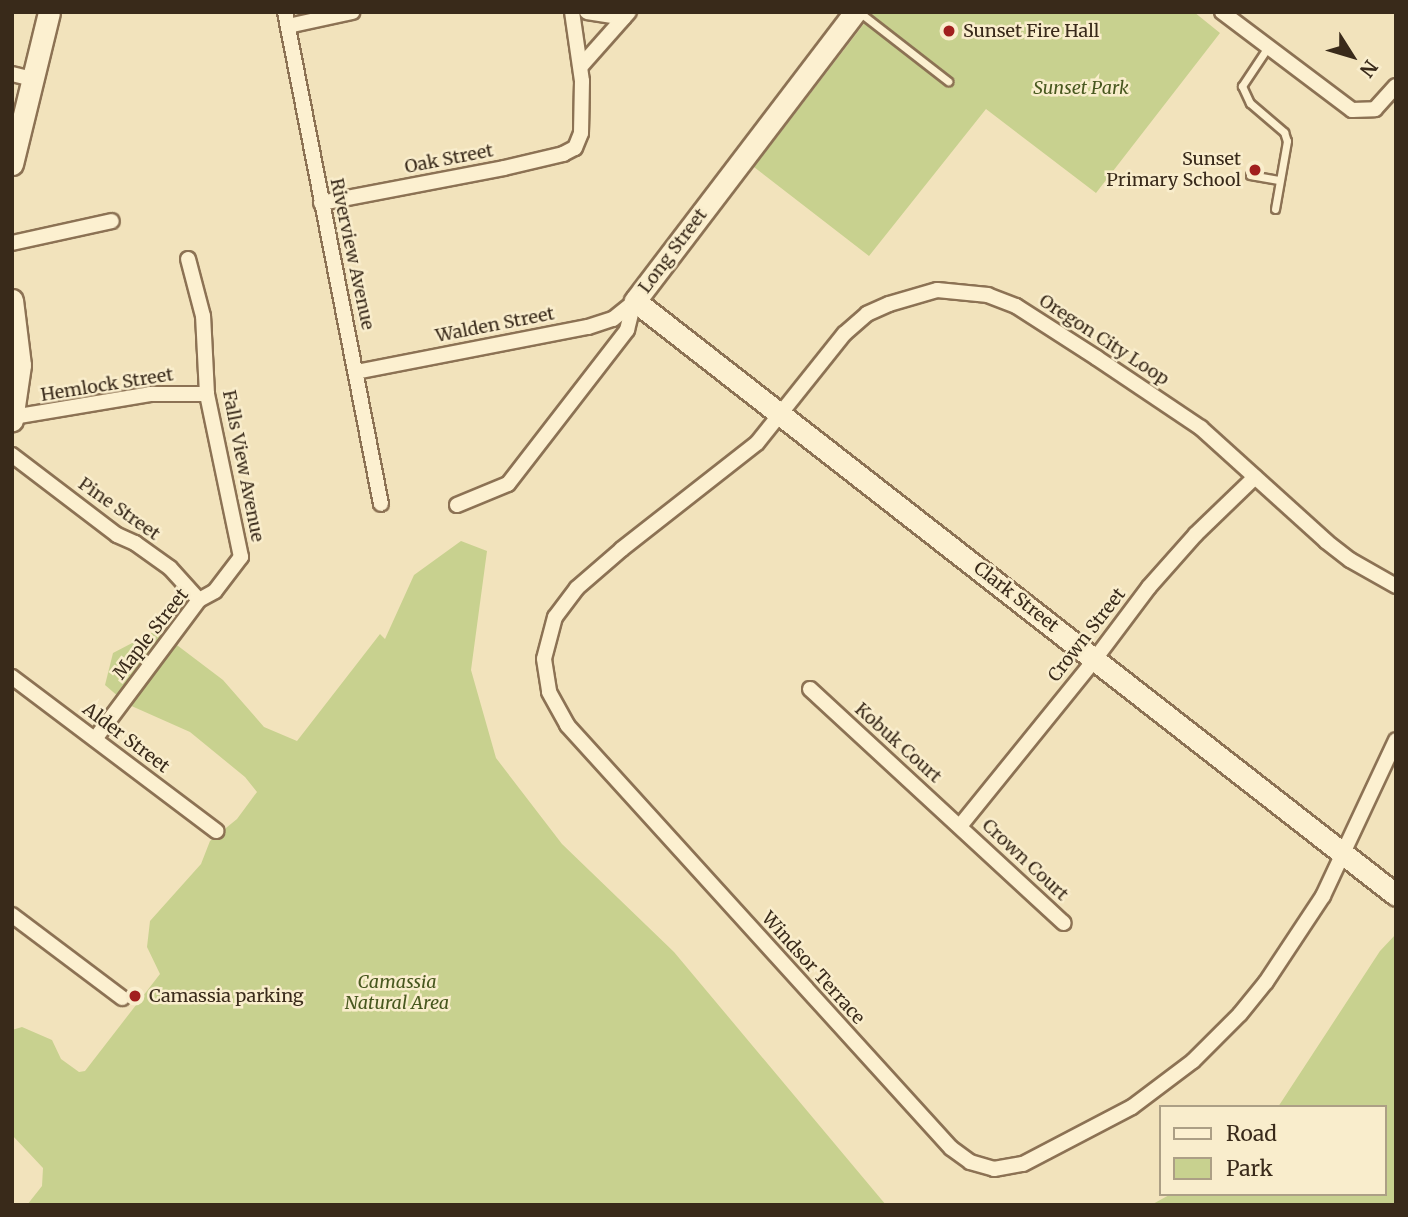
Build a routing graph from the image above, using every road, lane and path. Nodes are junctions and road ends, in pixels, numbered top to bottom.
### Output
1 (49, 12) edge
2 (352, 12) edge
3 (572, 12) edge
4 (587, 12) edge
5 (857, 12) edge
6 (1222, 12) edge
7 (626, 15) edge
8 (287, 19) edge
9 (1268, 47) junction
10 (581, 66) junction
11 (22, 77) edge
12 (948, 81) dead end
13 (1396, 86) edge
14 (12, 164) edge
15 (1250, 176) dead end
16 (1279, 180) junction
17 (321, 203) junction
18 (1275, 209) dead end
19 (112, 221) dead end
20 (12, 243) edge
21 (188, 259) dead end
22 (12, 300) edge
23 (635, 300) junction
24 (356, 372) junction
25 (207, 394) junction
26 (782, 415) junction
27 (13, 419) edge
28 (12, 455) edge
29 (1255, 477) junction
30 (381, 504) dead end
31 (457, 505) dead end
32 (241, 557) joint
33 (1396, 586) edge
34 (199, 600) junction
35 (1095, 659) junction
36 (12, 677) edge
37 (810, 690) dead end
38 (95, 740) junction
39 (1396, 740) edge
40 (960, 826) junction
41 (216, 831) dead end
42 (1344, 852) junction
43 (1396, 895) edge
44 (12, 915) edge
45 (1064, 923) dead end
46 (122, 998) dead end

1 - 11 street
2 - 8 street
3 - 10 street
4 - 7 street
5 - 12 lane
5 - 23 street, Long Street
6 - 9 street
7 - 10 street
8 - 17 street, Riverview Avenue
9 - 13 street
9 - 16 lane
10 - 17 street, Oak Street
11 - 14 street
15 - 16 lane
16 - 18 lane
17 - 24 street, Riverview Avenue
19 - 20 street
21 - 25 street, Falls View Avenue
22 - 27 street
23 - 24 street, Walden Street
23 - 26 street, Clark Street
23 - 31 street, Long Street
24 - 30 street, Riverview Avenue
25 - 27 street, Hemlock Street
25 - 32 street, Falls View Avenue
26 - 29 street, Oregon City Loop
26 - 35 street, Clark Street
26 - 42 street, Windsor Terrace
28 - 34 street, Pine Street
29 - 33 street, Oregon City Loop
29 - 35 street, Crown Street
32 - 34 street, Maple Street
34 - 38 street, Maple Street
35 - 40 street, Crown Street
35 - 42 street, Clark Street
36 - 38 street, Alder Street
37 - 40 street, Kobuk Court
38 - 41 street, Alder Street
39 - 42 street, Windsor Terrace
40 - 45 street, Crown Court
42 - 43 street, Clark Street
44 - 46 street

